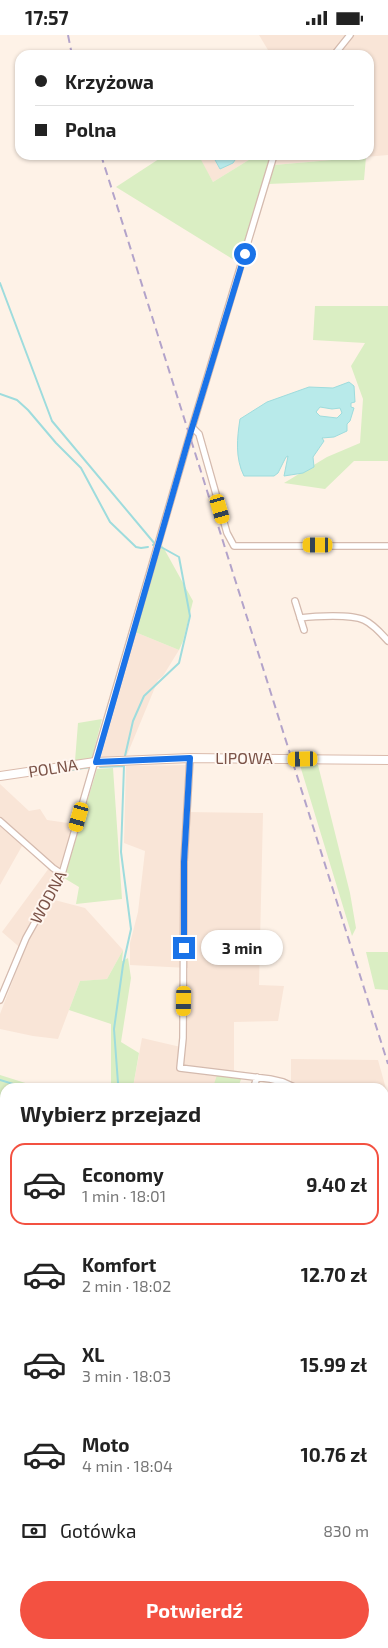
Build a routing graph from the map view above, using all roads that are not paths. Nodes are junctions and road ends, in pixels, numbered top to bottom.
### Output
1 (350, 35) edge
2 (338, 50) edge
3 (273, 160) edge
4 (193, 428) junction
5 (388, 546) edge
6 (295, 601) dead end
7 (300, 618) junction
8 (304, 630) dead end
9 (388, 641) edge
10 (190, 758) junction
11 (388, 760) edge
12 (96, 762) junction
13 (0, 776) edge
14 (0, 821) edge
15 (62, 874) junction
16 (0, 1000) edge
17 (256, 1077) junction
18 (255, 1083) edge
19 (284, 1083) edge

1 - 2 street
3 - 4 street, WODNA
4 - 5 street
4 - 12 street, WODNA
6 - 7 street
7 - 8 street
7 - 9 street
10 - 11 street, LIPOWA
10 - 12 street, POLNA
10 - 17 street
12 - 13 street, POLNA
12 - 15 street, WODNA
14 - 15 street
15 - 16 street, WODNA
17 - 18 street
17 - 19 street

